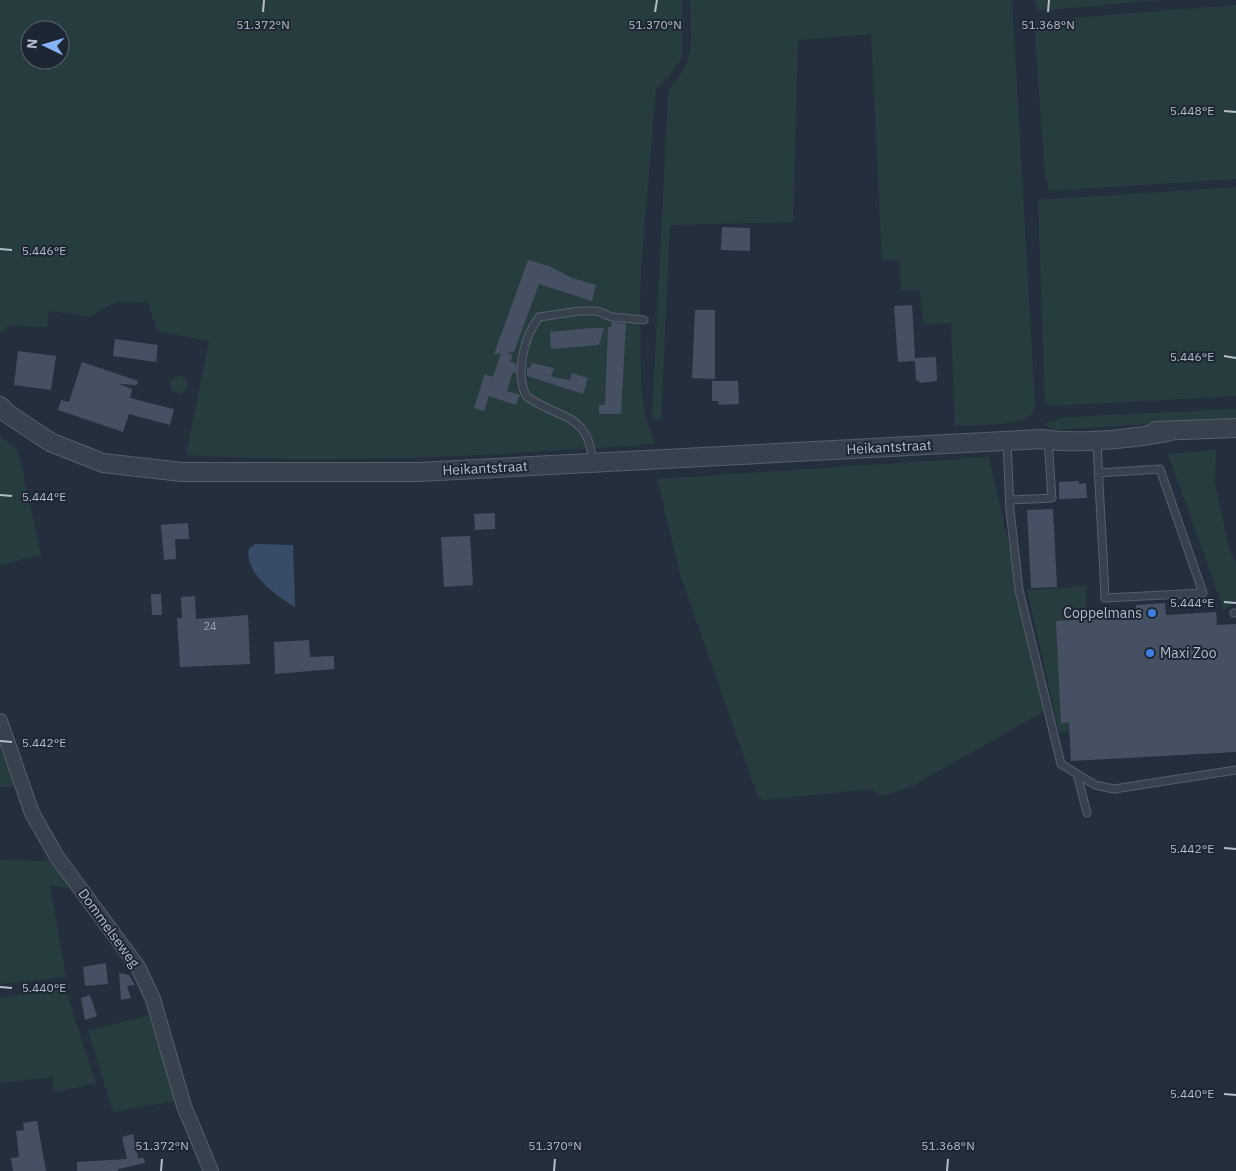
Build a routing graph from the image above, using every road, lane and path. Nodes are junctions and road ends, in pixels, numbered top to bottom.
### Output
1 (644, 320) dead end
2 (0, 406) edge
3 (1236, 428) edge
4 (1097, 436) junction
5 (1045, 440) junction
6 (1007, 441) junction
7 (593, 463) junction
8 (1098, 473) junction
9 (1010, 500) junction
10 (0, 721) edge
11 (1236, 770) edge
12 (1077, 774) junction
13 (1087, 813) dead end
14 (211, 1171) edge

1 - 7 lane
2 - 7 street, Heikantstraat
3 - 4 street, Heikantstraat
4 - 5 street, Heikantstraat
4 - 8 lane
5 - 6 street, Heikantstraat
5 - 9 lane
6 - 7 street, Heikantstraat
6 - 9 lane
8 - 8 lane
9 - 12 lane
10 - 14 street, Dommelseweg
11 - 12 lane
12 - 13 lane

